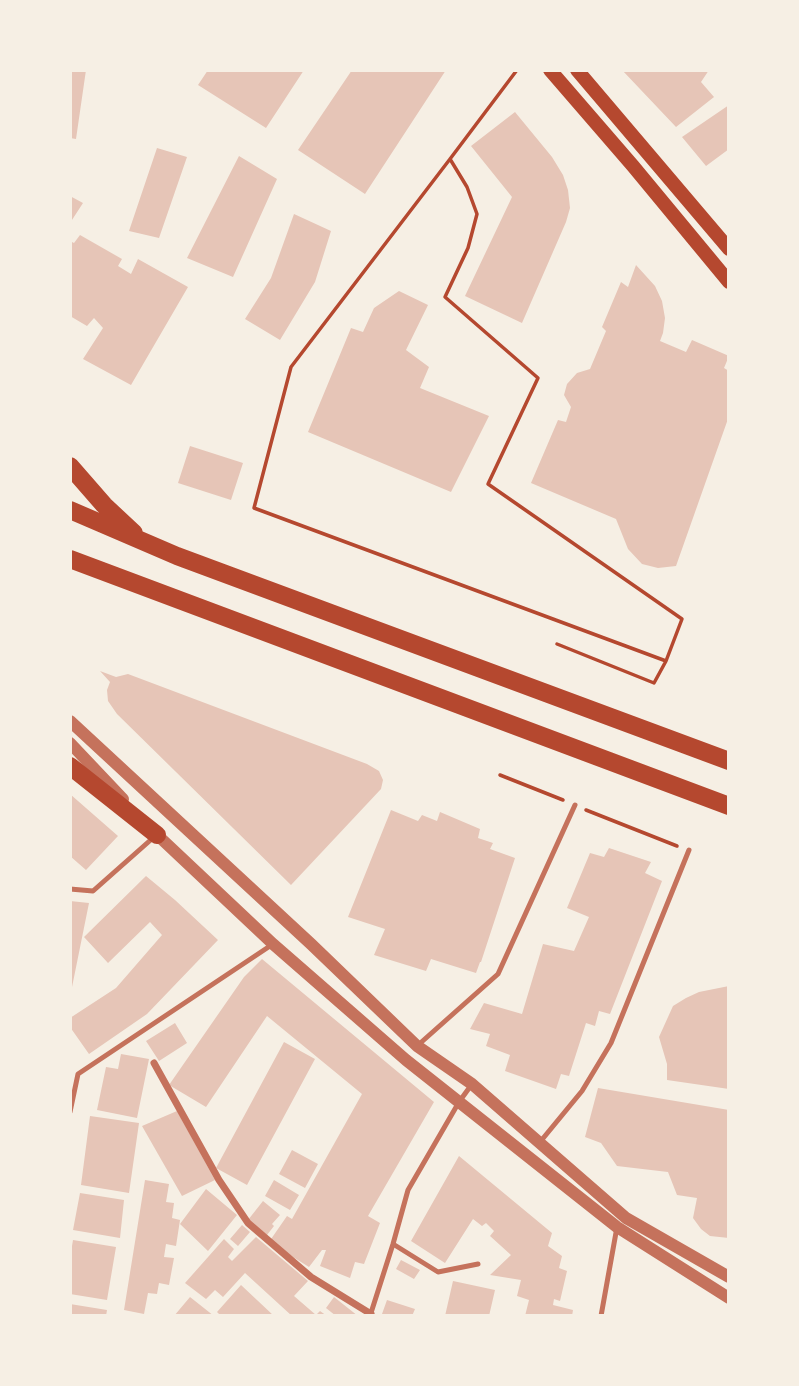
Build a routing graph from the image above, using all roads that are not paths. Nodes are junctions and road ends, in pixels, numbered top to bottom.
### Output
1 (550, 70) edge
2 (577, 70) edge
3 (729, 249) edge
4 (729, 282) edge
5 (70, 466) edge
6 (70, 510) edge
7 (148, 545) junction
8 (70, 559) edge
9 (70, 721) edge
10 (70, 744) edge
11 (729, 761) edge
12 (70, 766) edge
13 (575, 805) road end
14 (729, 806) edge
15 (157, 835) junction
16 (689, 850) road end
17 (70, 889) edge
18 (273, 944) junction
19 (417, 1046) junction
20 (154, 1063) dead end
21 (472, 1084) junction
22 (72, 1096) edge
23 (459, 1102) junction
24 (70, 1112) edge
25 (540, 1142) junction
26 (617, 1227) junction
27 (393, 1244) junction
28 (478, 1264) dead end
29 (729, 1277) edge
30 (729, 1298) edge
31 (370, 1315) edge
32 (601, 1316) edge

1 - 4 main road
2 - 3 main road
5 - 7 main road
6 - 7 main road
7 - 11 main road
8 - 14 main road
9 - 19 street
10 - 15 street
12 - 15 main road
13 - 19 lane
15 - 17 lane
15 - 18 street
16 - 25 lane
18 - 22 lane
18 - 23 street
19 - 21 street
20 - 31 street
21 - 23 lane
21 - 25 street
22 - 24 lane
23 - 26 street
23 - 27 lane
25 - 29 street
26 - 30 street
26 - 32 lane
27 - 28 lane
27 - 31 lane

